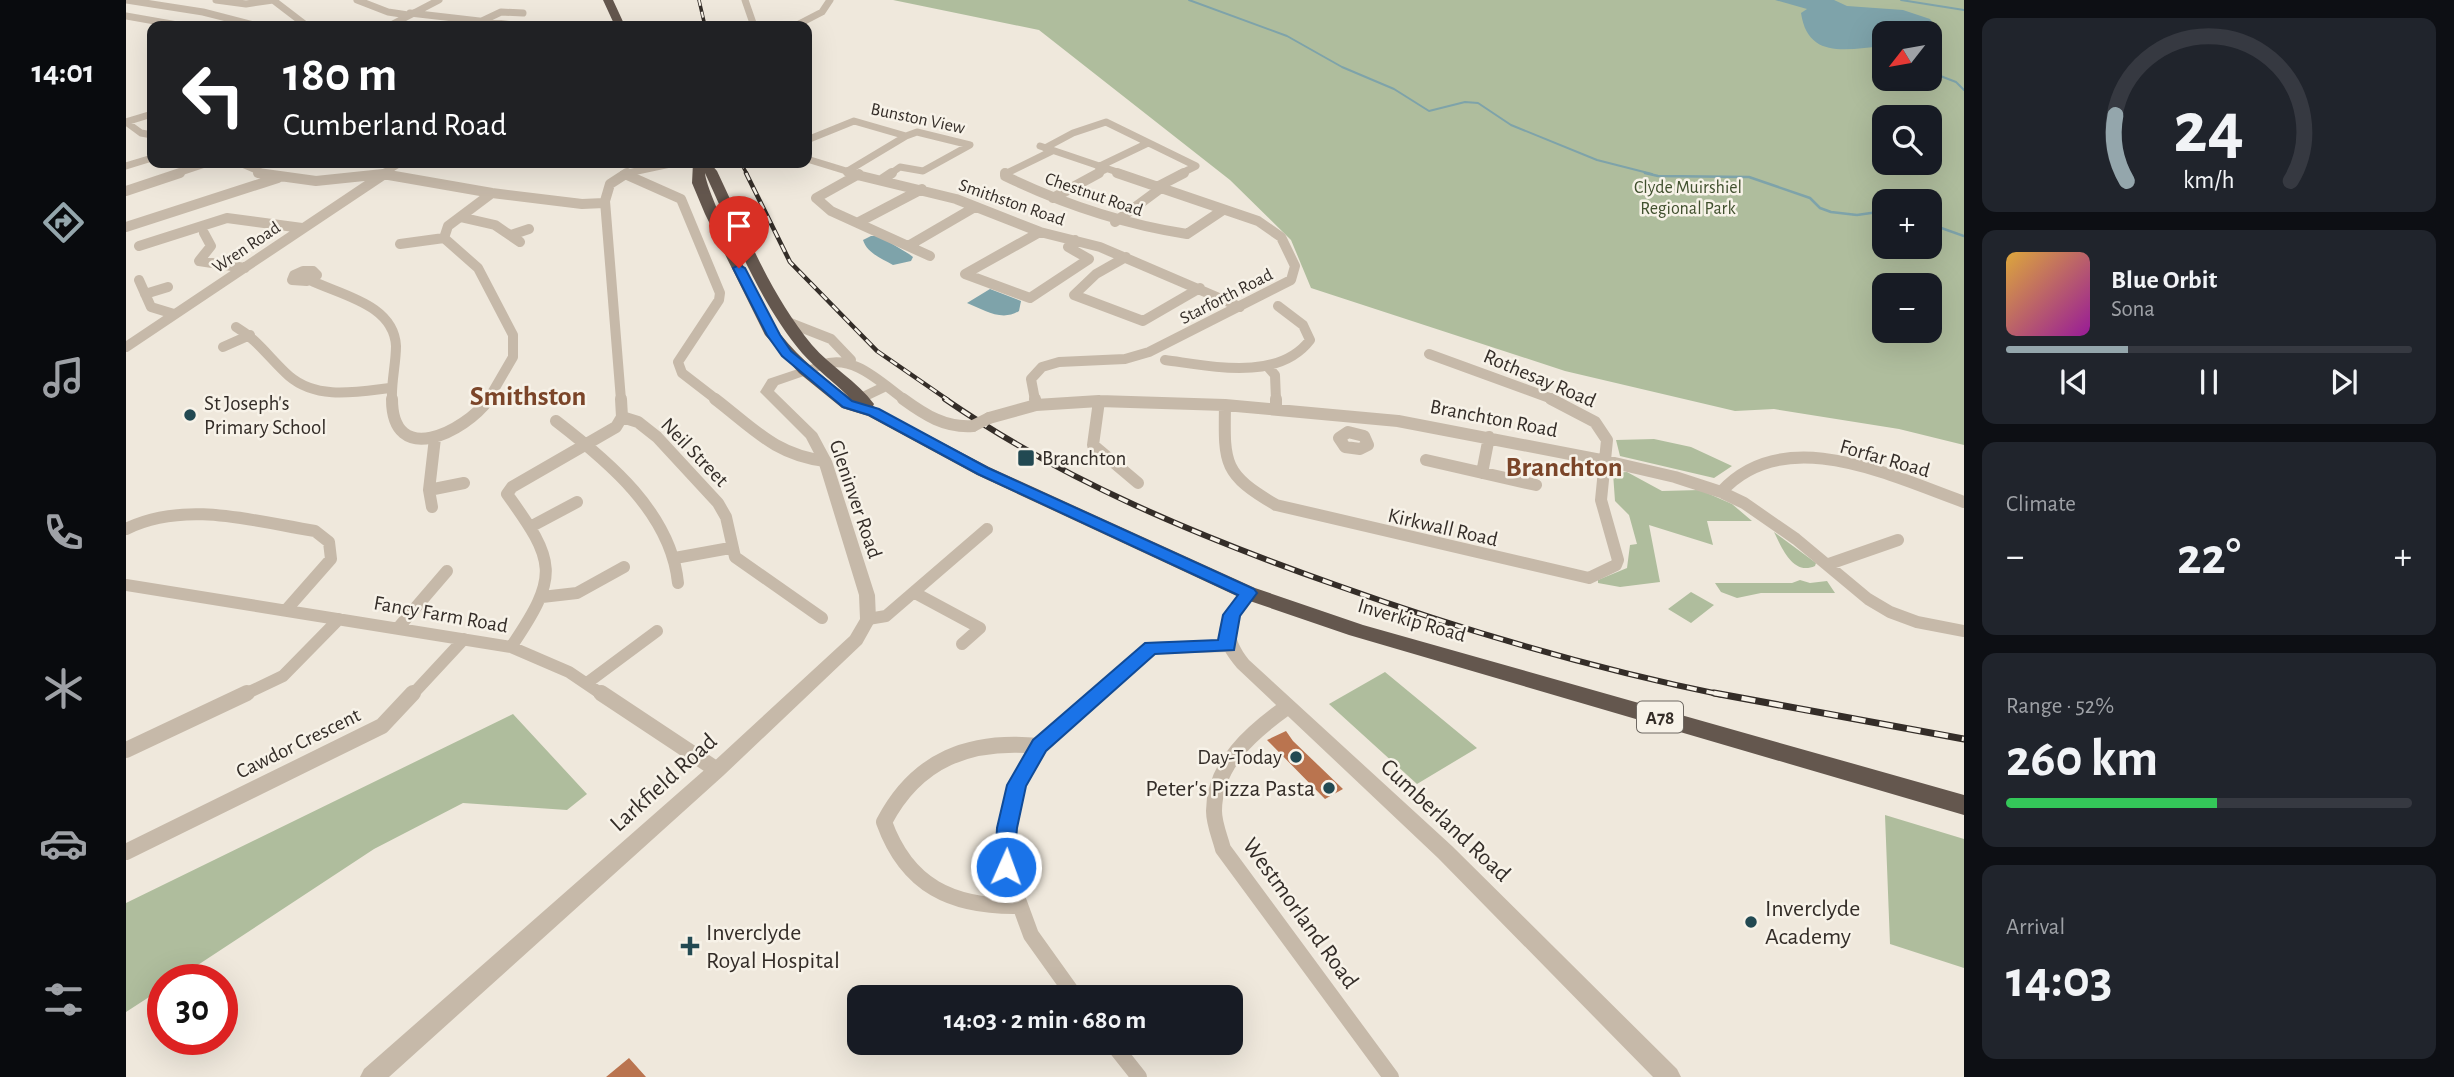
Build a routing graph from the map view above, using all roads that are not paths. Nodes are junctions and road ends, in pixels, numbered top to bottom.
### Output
1 (126, 0) edge
2 (216, 0) edge
3 (273, 0) edge
4 (357, 0) edge
5 (439, 0) edge
6 (608, 0) edge
7 (745, 0) edge
8 (830, 0) edge
9 (523, 13) dead end
10 (409, 14) junction
11 (126, 16) edge
12 (161, 21) edge
13 (238, 21) edge
14 (300, 21) edge
15 (397, 21) edge
16 (482, 21) joint
17 (618, 21) edge
18 (751, 21) edge
19 (805, 21) edge
20 (147, 116) edge
21 (126, 122) edge
22 (147, 132) edge
23 (906, 136) junction
24 (812, 138) edge
25 (1148, 143) junction
26 (1046, 148) junction
27 (147, 160) edge
28 (812, 161) edge
29 (126, 166) edge
30 (193, 168) edge
31 (247, 168) edge
32 (392, 168) edge
33 (644, 168) edge
34 (700, 168) edge
35 (707, 168) edge
36 (1102, 168) junction
37 (846, 172) junction
38 (383, 174) junction
39 (626, 174) junction
40 (859, 174) junction
41 (278, 178) junction
42 (883, 179) junction
43 (1159, 188) junction
44 (922, 189) junction
45 (126, 191) edge
46 (492, 193) junction
47 (1053, 198) junction
48 (604, 203) junction
49 (975, 207) junction
50 (1223, 209) junction
51 (460, 216) junction
52 (859, 222) junction
53 (1115, 222) junction
54 (126, 227) edge
55 (302, 228) junction
56 (529, 229) dead end
57 (1040, 232) junction
58 (204, 233) dead end
59 (511, 235) junction
60 (444, 238) junction
61 (1074, 240) junction
62 (225, 242) dead end
63 (520, 242) dead end
64 (396, 244) dead end
65 (139, 246) dead end
66 (211, 246) junction
67 (908, 246) junction
68 (930, 256) dead end
69 (1126, 257) junction
70 (245, 268) junction
71 (139, 280) dead end
72 (310, 280) dead end
73 (168, 287) dead end
74 (1200, 288) junction
75 (145, 293) junction
76 (1278, 306) dead end
77 (1240, 307) junction
78 (174, 314) junction
79 (1291, 316) junction
80 (785, 321) junction
81 (1278, 321) dead end
82 (236, 327) dead end
83 (250, 335) junction
84 (126, 347) edge
85 (223, 347) dead end
86 (1429, 354) dead end
87 (1165, 360) dead end
88 (855, 364) junction
89 (822, 365) junction
90 (1268, 367) junction
91 (805, 370) junction
92 (390, 387) junction
93 (884, 387) junction
94 (861, 398) junction
95 (1100, 401) junction
96 (1036, 405) junction
97 (1225, 405) junction
98 (1276, 410) junction
99 (874, 412) junction
100 (1350, 415) junction
101 (622, 417) junction
102 (555, 421) dead end
103 (1353, 432) dead end
104 (1489, 437) junction
105 (435, 438) junction
106 (587, 444) junction
107 (1426, 460) dead end
108 (825, 461) junction
109 (1606, 461) junction
110 (1482, 473) junction
111 (464, 483) dead end
112 (1138, 483) dead end
113 (1535, 485) dead end
114 (429, 490) junction
115 (1721, 492) junction
116 (577, 502) dead end
117 (1964, 502) edge
118 (432, 507) dead end
119 (532, 527) junction
120 (126, 529) edge
121 (987, 529) dead end
122 (1898, 540) dead end
123 (730, 548) junction
124 (675, 558) junction
125 (1829, 564) junction
126 (624, 567) dead end
127 (447, 571) dead end
128 (678, 583) dead end
129 (126, 585) edge
130 (915, 593) junction
131 (1248, 593) junction
132 (542, 597) junction
133 (287, 609) junction
134 (822, 618) dead end
135 (339, 619) junction
136 (867, 619) junction
137 (398, 628) junction
138 (657, 631) dead end
139 (1964, 631) edge
140 (464, 639) junction
141 (962, 644) dead end
142 (1228, 646) junction
143 (511, 647) junction
144 (587, 683) junction
145 (1287, 707) junction
146 (1039, 746) junction
147 (126, 750) edge
148 (717, 770) junction
149 (1964, 804) edge
150 (126, 852) edge
151 (1018, 906) junction
152 (1067, 985) edge
153 (1122, 1055) edge
154 (372, 1077) edge
155 (1139, 1077) edge
156 (1391, 1077) edge
157 (1669, 1077) edge

1 - 13 street
2 - 3 street
3 - 14 street
4 - 10 street
5 - 10 street
6 - 17 highway
7 - 18 street
8 - 19 street
9 - 16 street
10 - 15 street
10 - 16 street
11 - 12 street
20 - 21 street
21 - 22 street
23 - 24 street, Bunston View
23 - 37 street
23 - 42 street, Bunston View
25 - 26 street
25 - 36 street
25 - 43 street
26 - 36 street, Starforth Road
26 - 47 street, Chestnut Road
27 - 29 street
28 - 37 street, Smithston Road
30 - 45 street
31 - 41 street
32 - 38 street, Wren Road
33 - 39 street
34 - 91 highway, Inverkip Road / A78
35 - 80 highway, Inverkip Road / A78
36 - 43 street, Starforth Road
36 - 47 street
37 - 40 street, Smithston Road
38 - 41 street
38 - 46 street
38 - 55 street, Wren Road
39 - 48 street
39 - 108 street
40 - 42 street, Smithston Road
40 - 52 street
41 - 54 street
42 - 44 street, Smithston Road
43 - 50 street, Starforth Road
43 - 53 street
44 - 49 street, Smithston Road
44 - 52 street
46 - 48 street
46 - 51 street
47 - 53 street, Chestnut Road
48 - 101 street
49 - 57 street, Smithston Road
49 - 67 street
50 - 53 street, Chestnut Road
50 - 77 street, Starforth Road
51 - 59 street
51 - 60 street
52 - 67 street
55 - 65 street
55 - 70 street, Wren Road
56 - 59 street
57 - 61 street, Smithston Road
57 - 61 street
58 - 66 street
59 - 63 street
60 - 64 street
60 - 105 street
61 - 69 street, Smithston Road
62 - 66 street
66 - 70 street
67 - 68 street
69 - 74 street, Smithston Road
69 - 74 street
70 - 78 street, Wren Road
71 - 75 street
72 - 92 street
73 - 75 street
74 - 77 street, Smithston Road
75 - 78 street
76 - 79 street
77 - 96 street, Starforth Road
78 - 84 street, Wren Road
79 - 81 street
79 - 90 street
80 - 88 street
80 - 89 highway, Inverkip Road / A78
82 - 83 street
83 - 85 street
83 - 92 street
86 - 109 street, Rothesay Road
87 - 90 street
88 - 89 street
88 - 93 street
89 - 91 street, Gleninver Road
89 - 94 highway, Inverkip Road / A78
90 - 98 street
91 - 99 highway, Inverkip Road / A78
91 - 108 street, Gleninver Road
92 - 105 street
93 - 94 street
93 - 96 street, Branchton Road, bridge
94 - 99 highway, Inverkip Road / A78
95 - 96 street, Branchton Road
95 - 97 street, Branchton Road
95 - 112 street
97 - 98 street, Branchton Road
97 - 109 street, Kirkwall Road
98 - 100 street, Branchton Road
99 - 131 highway, Inverkip Road / A78
100 - 103 street
100 - 104 street, Branchton Road
101 - 106 street
101 - 123 street, Neil Street
102 - 106 street
104 - 109 street, Branchton Road
104 - 110 street
105 - 114 street
106 - 119 street
106 - 124 street
107 - 110 street
108 - 136 street, Gleninver Road
109 - 115 street, Branchton Road
110 - 113 street
111 - 114 street
114 - 118 street
115 - 117 street, Forfar Road
115 - 125 street, Branchton Road
116 - 119 street
119 - 132 street
120 - 133 street
121 - 130 street
122 - 125 street
123 - 124 street
123 - 134 street
124 - 128 street
125 - 139 street, Branchton Road
126 - 132 street
127 - 137 street
129 - 133 street, Fancy Farm Road
130 - 136 street
130 - 141 street
131 - 142 street
131 - 149 highway, Inverkip Road / A78
132 - 143 street
133 - 135 street, Fancy Farm Road
135 - 137 street, Fancy Farm Road
135 - 147 street
136 - 148 street, Larkfield Road
137 - 140 street, Fancy Farm Road
138 - 144 street
140 - 143 street, Fancy Farm Road
140 - 150 street, Cawdor Crescent
142 - 145 street, Cumberland Road
142 - 146 street
143 - 144 street, Fancy Farm Road
144 - 148 street, Fancy Farm Road
145 - 156 street, Westmorland Road
145 - 157 street, Cumberland Road
146 - 151 street
146 - 151 street
148 - 154 street, Larkfield Road
151 - 152 street
153 - 155 street

